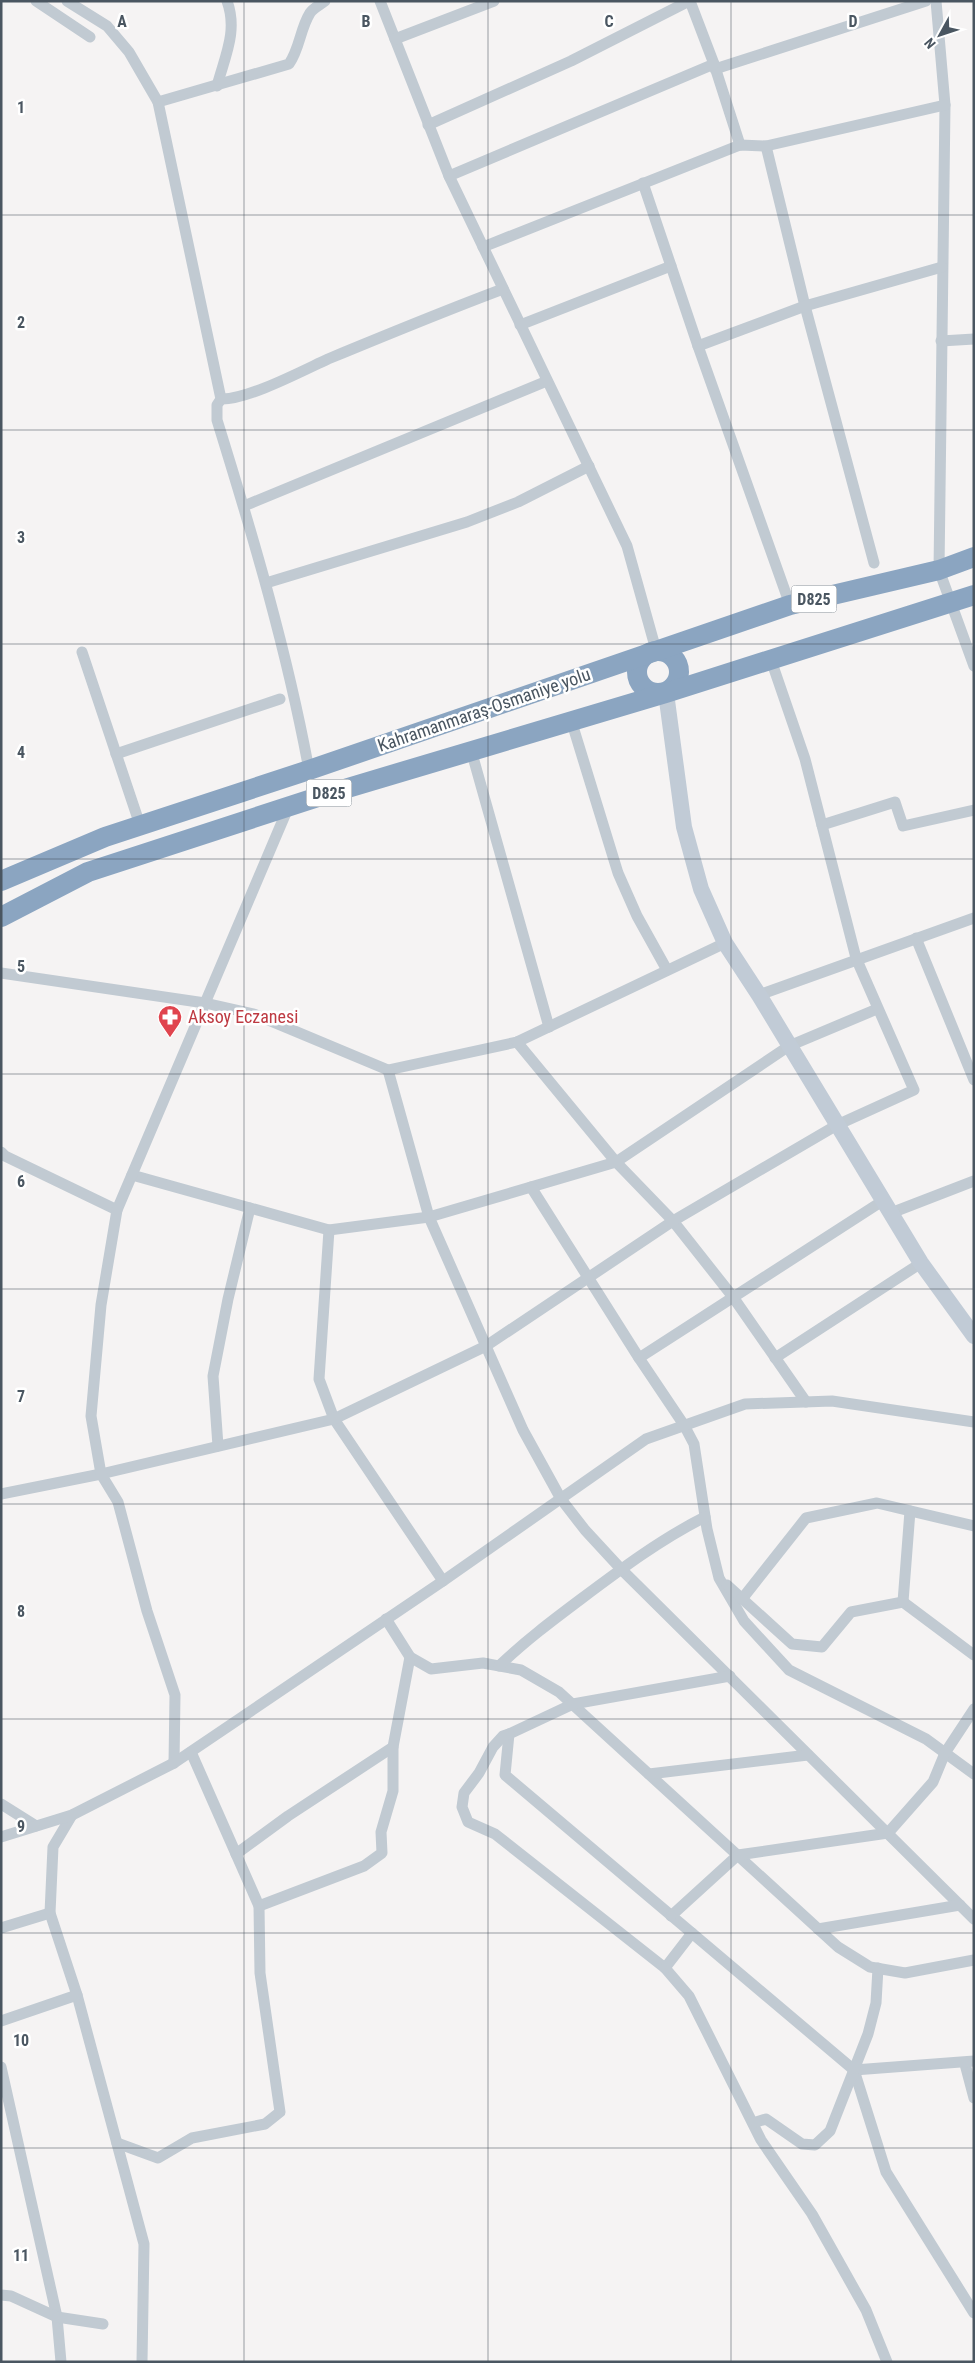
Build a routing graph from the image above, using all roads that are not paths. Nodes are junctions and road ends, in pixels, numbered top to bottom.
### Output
1 (36, 1) edge
2 (67, 1) edge
3 (227, 1) edge
4 (325, 1) edge
5 (380, 1) edge
6 (494, 1) edge
7 (690, 1) edge
8 (926, 1) edge
9 (936, 1) edge
10 (90, 37) dead end
11 (395, 39) junction
12 (715, 67) junction
13 (217, 86) junction
14 (158, 102) junction
15 (945, 105) junction
16 (428, 125) junction
17 (740, 145) junction
18 (766, 146) junction
19 (448, 176) junction
20 (643, 183) junction
21 (483, 247) junction
22 (671, 266) junction
23 (942, 267) junction
24 (503, 289) junction
25 (805, 306) junction
26 (520, 325) junction
27 (974, 339) edge
28 (941, 341) junction
29 (698, 346) junction
30 (547, 381) junction
31 (221, 399) junction
32 (588, 466) junction
33 (244, 506) junction
34 (974, 558) edge
35 (874, 564) dead end
36 (938, 570) junction
37 (266, 583) junction
38 (974, 595) edge
39 (952, 603) junction
40 (790, 605) junction
41 (653, 651) junction
42 (82, 652) dead end
43 (771, 660) junction
44 (974, 666) edge
45 (662, 694) junction
46 (280, 699) dead end
47 (571, 720) junction
48 (471, 750) junction
49 (116, 754) junction
50 (309, 770) junction
51 (288, 808) junction
52 (974, 810) edge
53 (140, 825) junction
54 (822, 825) junction
55 (1, 881) edge
56 (1, 917) edge
57 (974, 918) edge
58 (916, 938) junction
59 (725, 942) junction
60 (856, 958) junction
61 (667, 970) junction
62 (1, 973) edge
63 (759, 995) junction
64 (205, 1003) junction
65 (877, 1009) junction
66 (549, 1027) junction
67 (517, 1042) junction
68 (789, 1046) junction
69 (388, 1070) junction
70 (974, 1080) edge
71 (837, 1125) junction
72 (1, 1152) edge
73 (616, 1162) junction
74 (132, 1175) junction
75 (974, 1181) edge
76 (531, 1187) junction
77 (888, 1207) junction
78 (250, 1208) junction
79 (117, 1210) junction
80 (429, 1217) junction
81 (673, 1221) junction
82 (329, 1230) junction
83 (920, 1263) junction
84 (588, 1277) junction
85 (733, 1297) junction
86 (974, 1336) edge
87 (486, 1346) junction
88 (638, 1358) junction
89 (775, 1358) junction
90 (806, 1402) junction
91 (334, 1419) junction
92 (974, 1422) edge
93 (684, 1425) junction
94 (218, 1446) junction
95 (101, 1474) junction
96 (1, 1494) edge
97 (561, 1498) junction
98 (910, 1511) junction
99 (706, 1518) junction
100 (974, 1526) edge
101 (621, 1569) junction
102 (719, 1578) junction
103 (443, 1581) junction
104 (742, 1598) junction
105 (903, 1602) junction
106 (386, 1619) junction
107 (974, 1655) edge
108 (410, 1657) junction
109 (499, 1666) junction
110 (730, 1676) junction
111 (573, 1704) junction
112 (974, 1709) edge
113 (509, 1734) junction
114 (393, 1747) junction
115 (190, 1752) junction
116 (945, 1753) junction
117 (808, 1755) junction
118 (174, 1763) junction
119 (648, 1774) junction
120 (974, 1774) edge
121 (1, 1804) edge
122 (72, 1815) junction
123 (36, 1826) junction
124 (888, 1833) junction
125 (1, 1837) edge
126 (236, 1854) junction
127 (738, 1855) junction
128 (960, 1905) junction
129 (259, 1906) junction
130 (50, 1913) junction
131 (671, 1916) junction
132 (974, 1919) edge
133 (1, 1928) edge
134 (818, 1929) junction
135 (692, 1933) junction
136 (974, 1960) edge
137 (665, 1968) junction
138 (878, 1968) junction
139 (77, 1995) junction
140 (1, 2022) edge
141 (969, 2063) edge
142 (1, 2067) edge
143 (854, 2070) junction
144 (974, 2098) edge
145 (753, 2123) junction
146 (117, 2143) junction
147 (1, 2295) edge
148 (974, 2313) edge
149 (57, 2317) junction
150 (103, 2324) dead end
151 (62, 2362) edge
152 (142, 2362) edge
153 (887, 2362) edge

1 - 10 street
2 - 14 street
3 - 13 street
4 - 13 street
5 - 11 street
6 - 11 street
7 - 12 street
7 - 16 street
8 - 12 street
9 - 15 street
11 - 16 street
12 - 17 street
12 - 19 street
13 - 14 street
14 - 31 street
15 - 18 street
15 - 23 street
16 - 19 street
17 - 18 street
17 - 20 street
18 - 25 street
19 - 21 street
20 - 21 street
20 - 22 street
21 - 24 street
22 - 26 street
22 - 29 street
23 - 25 street
23 - 28 street
24 - 26 street
24 - 31 street
25 - 29 street
25 - 35 street
26 - 30 street
27 - 28 street
28 - 36 street
29 - 40 street
30 - 32 street
30 - 33 street
31 - 33 street
32 - 37 street
32 - 41 street
33 - 37 street
34 - 36 highway, Kahramanmaraş-Osmaniye yolu / D825
36 - 39 street
36 - 40 highway, Kahramanmaraş-Osmaniye yolu / D825
37 - 50 street
38 - 39 highway, Kahramanmaraş-Osmaniye yolu / D825
39 - 43 highway, Kahramanmaraş-Osmaniye yolu / D825
39 - 44 street
40 - 41 highway, Kahramanmaraş-Osmaniye yolu / D825
41 - 45 highway
41 - 45 highway
41 - 50 highway, Kahramanmaraş-Osmaniye yolu / D825
42 - 49 street
43 - 45 highway, Kahramanmaraş-Osmaniye yolu / D825
43 - 54 street
45 - 47 highway, Kahramanmaraş-Osmaniye yolu / D825
45 - 59 street
46 - 49 street
47 - 48 highway, Kahramanmaraş-Osmaniye yolu / D825
47 - 61 street
48 - 51 highway, Kahramanmaraş-Osmaniye yolu / D825
48 - 66 street
49 - 53 street
50 - 53 highway, Kahramanmaraş-Osmaniye yolu / D825
51 - 56 highway, Kahramanmaraş-Osmaniye yolu / D825
51 - 64 street
52 - 54 street
53 - 55 highway, Kahramanmaraş-Osmaniye yolu / D825
54 - 60 street
57 - 58 street
58 - 60 street
58 - 70 street
59 - 61 street
59 - 63 street
60 - 63 street
60 - 65 street
61 - 66 street
62 - 64 street
63 - 68 street
64 - 69 street
64 - 74 street
65 - 68 street
65 - 71 street
66 - 67 street
67 - 69 street
67 - 73 street
68 - 71 street
68 - 73 street
69 - 80 street
71 - 77 street
71 - 81 street
72 - 79 street
73 - 76 street
73 - 81 street
74 - 78 street
74 - 79 street
75 - 77 street
76 - 80 street
76 - 84 street
77 - 83 street
77 - 85 street
78 - 82 street
78 - 94 street
79 - 95 street
80 - 82 street
80 - 87 street
81 - 84 street
81 - 85 street
82 - 91 street
83 - 86 street
83 - 89 street
84 - 87 street
84 - 88 street
85 - 88 street
85 - 89 street
87 - 91 street
87 - 97 street
88 - 93 street
89 - 90 street
90 - 92 street
90 - 93 street
91 - 94 street
91 - 103 street
93 - 97 street
93 - 99 street
94 - 95 street
95 - 96 street
95 - 118 street
97 - 101 street
97 - 103 street
98 - 100 street
98 - 104 street
98 - 105 street
99 - 101 street
99 - 102 street
101 - 109 street
101 - 110 street
102 - 104 street
102 - 116 street
103 - 106 street
104 - 105 street
105 - 107 street
106 - 108 street
106 - 115 street
108 - 109 street
108 - 114 street
109 - 111 street
110 - 111 street
110 - 117 street
111 - 113 street
111 - 119 street
112 - 116 street
113 - 131 street
113 - 137 street
114 - 126 street
114 - 129 street
115 - 118 street
115 - 126 street
116 - 120 street
116 - 124 street
117 - 119 street
117 - 124 street
118 - 122 street
119 - 127 street
121 - 123 street
122 - 123 street
122 - 130 street
123 - 125 street
124 - 127 street
124 - 128 street
126 - 129 street
127 - 131 street
127 - 134 street
128 - 132 street
128 - 134 street
129 - 146 street
130 - 133 street
130 - 139 street
131 - 135 street
134 - 138 street
135 - 137 street
135 - 143 street
136 - 138 street
137 - 145 street
138 - 143 street
139 - 140 street
139 - 146 street
141 - 143 street
141 - 144 street
142 - 149 street
143 - 145 street
143 - 148 street
145 - 153 street
146 - 152 street
147 - 149 street
149 - 150 street
149 - 151 street

